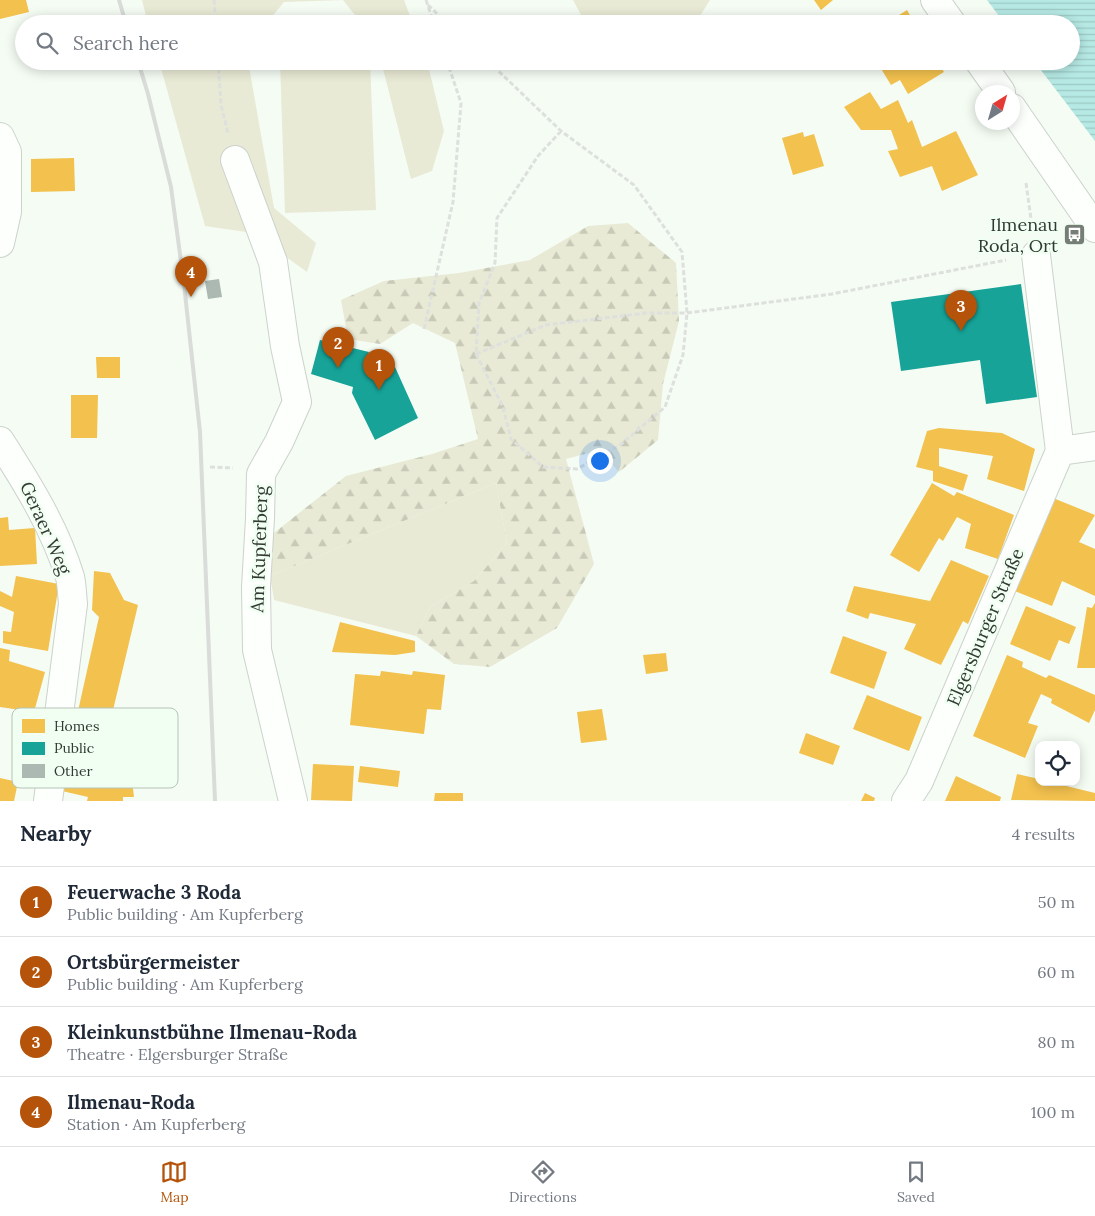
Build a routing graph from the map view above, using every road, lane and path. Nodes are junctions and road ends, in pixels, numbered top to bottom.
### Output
1 (214, 0) edge
2 (426, 0) edge
3 (935, 0) edge
4 (428, 5) junction
5 (215, 15) edge
6 (431, 15) edge
7 (439, 15) edge
8 (946, 15) edge
9 (219, 70) edge
10 (450, 70) edge
11 (497, 70) edge
12 (985, 70) edge
13 (996, 85) edge
14 (1020, 120) edge
15 (561, 131) junction
16 (0, 137) edge
17 (235, 160) joint
18 (1095, 228) edge
19 (0, 243) edge
20 (1036, 255) joint
21 (687, 313) junction
22 (424, 329) dead end
23 (476, 354) junction
24 (0, 440) edge
25 (1095, 446) edge
26 (1060, 450) junction
27 (210, 467) dead end
28 (220, 467) dead end
29 (60, 708) edge
30 (50, 788) edge
31 (48, 801) edge
32 (293, 801) edge
33 (906, 801) edge

1 - 5 path
2 - 4 path
3 - 8 street
4 - 6 path
4 - 7 path
9 - 17 path
10 - 22 path
11 - 15 path
12 - 13 street
14 - 18 street
15 - 21 path
15 - 23 path
16 - 19 street
17 - 32 street, Am Kupferberg
20 - 21 path
20 - 26 street
21 - 23 path
21 - 23 path
24 - 29 street, Geraer Weg
25 - 26 street
26 - 33 street, Elgersburger Straße
27 - 28 path
30 - 31 street, Geraer Weg

